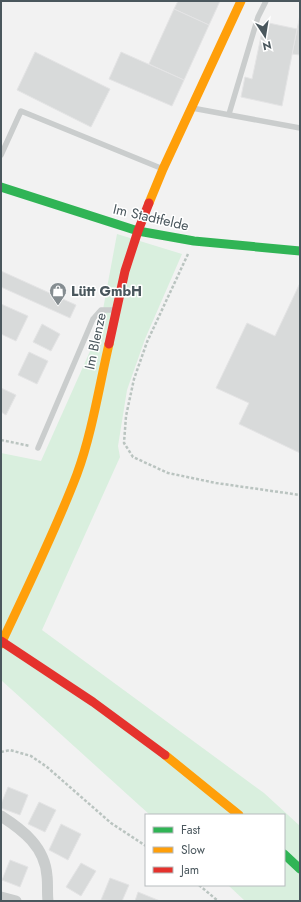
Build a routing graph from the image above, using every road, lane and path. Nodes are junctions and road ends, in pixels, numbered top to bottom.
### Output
1 (241, 1) edge
2 (266, 1) edge
3 (192, 108) junction
4 (229, 114) junction
5 (300, 128) edge
6 (1, 155) edge
7 (163, 169) junction
8 (1, 187) edge
9 (138, 231) junction
10 (194, 241) junction
11 (300, 250) edge
12 (116, 310) junction
13 (1, 440) edge
14 (38, 448) joint
15 (300, 495) edge
16 (1, 641) edge
17 (1, 644) edge
18 (1, 752) edge
19 (237, 814) edge
20 (1, 816) edge
21 (145, 845) edge
22 (285, 855) edge
23 (300, 870) edge
24 (200, 886) edge
25 (1, 897) edge
26 (16, 901) edge
27 (48, 901) edge
28 (218, 901) edge

1 - 3 street, Im Blenze
2 - 4 lane
3 - 4 lane
3 - 7 street, Im Blenze
4 - 5 lane
6 - 7 lane
7 - 9 street, Im Blenze
8 - 9 street, Im Stadtfelde
9 - 10 street, Im Stadtfelde
9 - 12 street, Im Blenze
10 - 11 street, Im Stadtfelde
10 - 15 path
12 - 14 lane
12 - 17 street, Im Blenze
13 - 14 path
16 - 19 street
18 - 21 path
20 - 27 street
22 - 23 street
24 - 28 path
25 - 26 street

